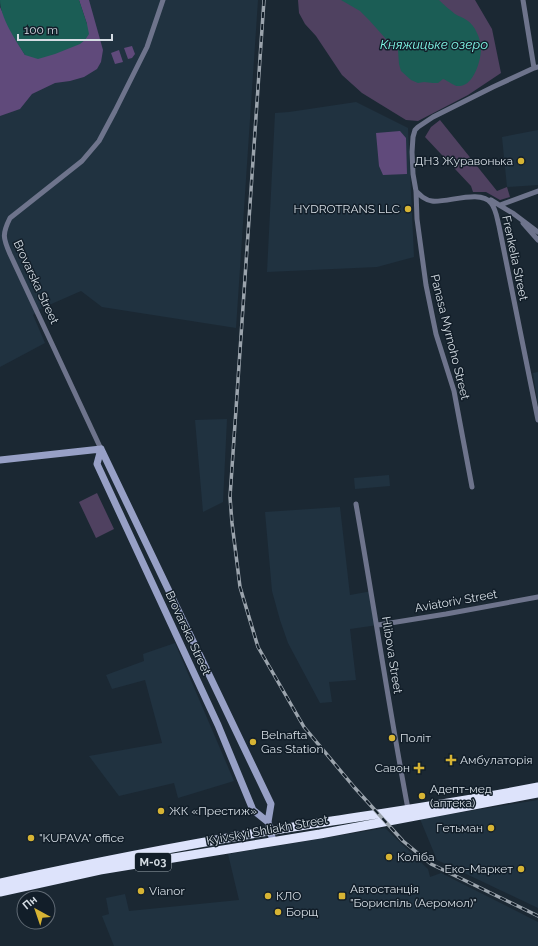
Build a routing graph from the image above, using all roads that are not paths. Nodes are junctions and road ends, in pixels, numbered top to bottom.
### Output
1 (162, 0) edge
2 (523, 0) edge
3 (536, 68) edge
4 (416, 191) junction
5 (538, 192) edge
6 (488, 199) junction
7 (500, 204) junction
8 (514, 214) junction
9 (538, 232) edge
10 (538, 240) edge
11 (538, 420) edge
12 (101, 449) junction
13 (0, 460) edge
14 (472, 488) dead end
15 (356, 504) dead end
16 (538, 597) edge
17 (378, 625) junction
18 (538, 787) edge
19 (538, 793) edge
20 (408, 809) junction
21 (269, 827) junction
22 (273, 841) junction
23 (0, 883) edge
24 (0, 892) edge

1 - 12 street, Brovarska Street
2 - 3 street
3 - 4 street, Panasa Myrnoho Street
4 - 6 street
4 - 14 street, Panasa Myrnoho Street
5 - 7 street
6 - 7 street
6 - 11 street, Frenkelia Street
7 - 8 street
8 - 9 street
8 - 10 street
12 - 13 street
12 - 21 street, Brovarska Street
12 - 21 street, Brovarska Street
15 - 17 street, Hlibova Street
16 - 17 street, Aviatoriv Street
17 - 20 street, Hlibova Street
18 - 20 highway, Kyivskyi Shliakh Street / М-03
19 - 22 highway, Kyivskyi Shliakh Street / М-03
20 - 21 highway, Kyivskyi Shliakh Street / М-03
21 - 22 street, Brovarska Street
21 - 23 highway, Kyivskyi Shliakh Street / М-03
22 - 24 highway, Kyivskyi Shliakh Street / М-03

